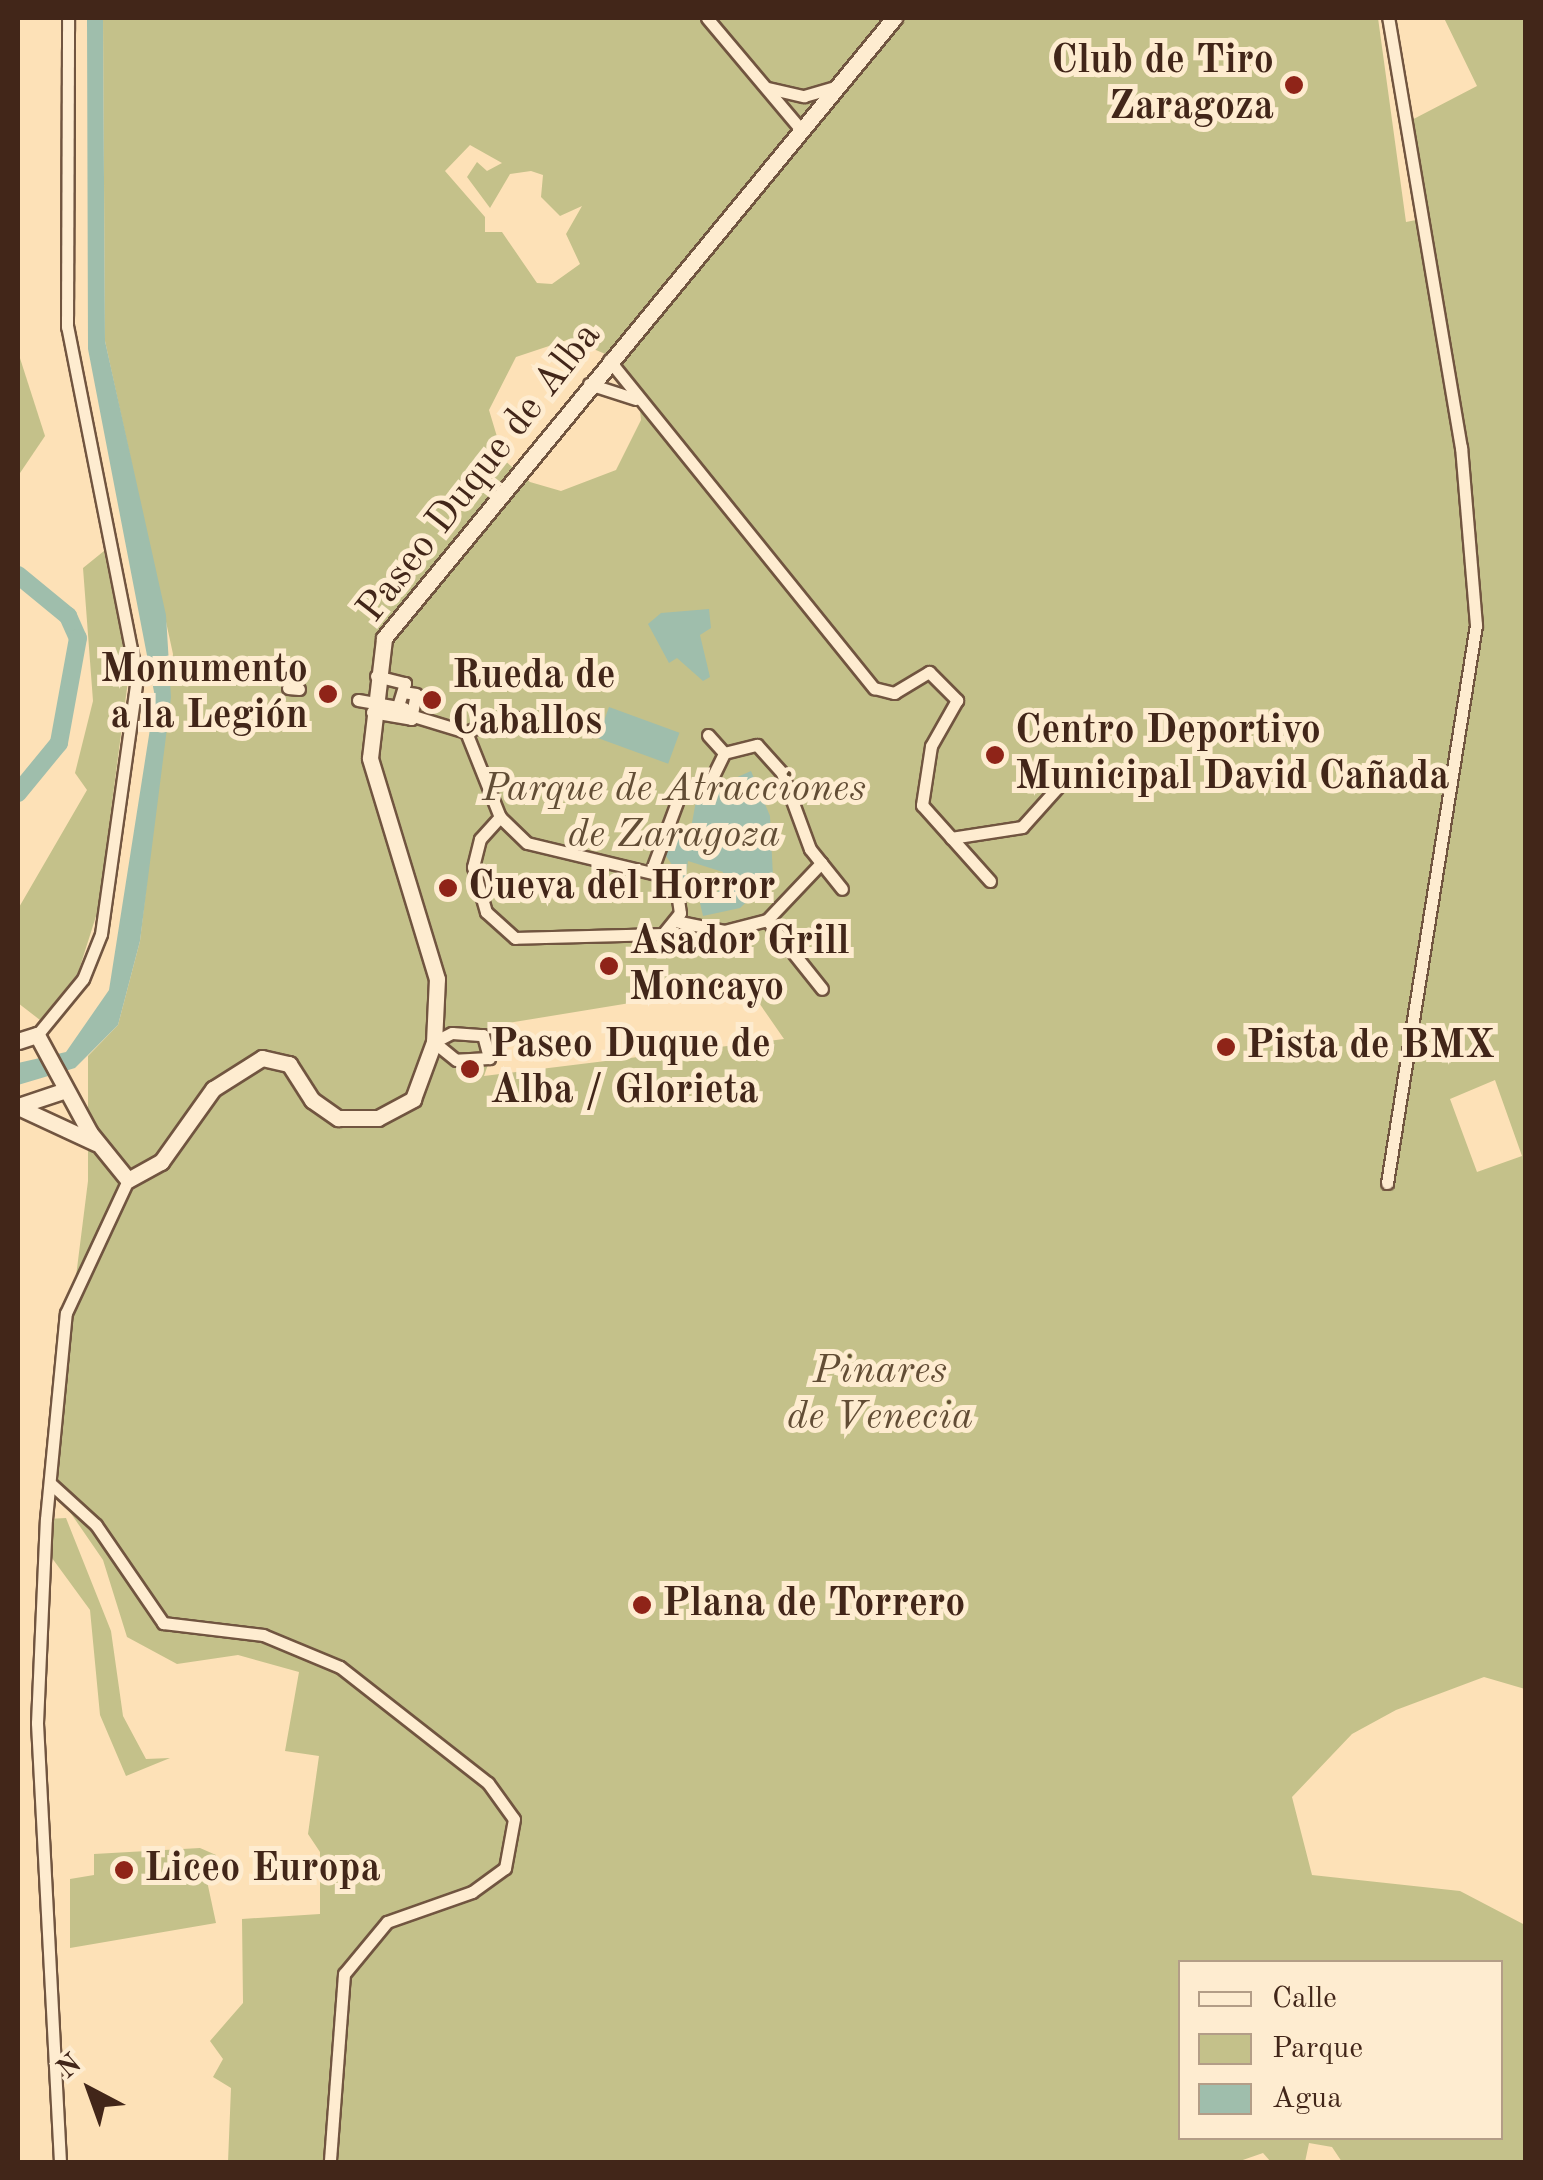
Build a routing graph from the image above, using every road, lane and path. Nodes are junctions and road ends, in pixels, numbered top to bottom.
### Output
1 (68, 18) edge
2 (707, 18) edge
3 (894, 18) edge
4 (1388, 18) edge
5 (764, 87) junction
6 (836, 87) junction
7 (797, 125) junction
8 (609, 360) junction
9 (590, 384) junction
10 (636, 399) junction
11 (370, 696) junction
12 (406, 703) junction
13 (532, 718) dead end
14 (466, 732) junction
15 (708, 735) dead end
16 (724, 753) junction
17 (1065, 779) dead end
18 (500, 817) junction
19 (951, 838) junction
20 (821, 864) junction
21 (650, 872) junction
22 (680, 874) dead end
23 (666, 881) junction
24 (990, 881) dead end
25 (842, 888) dead end
26 (767, 920) junction
27 (675, 921) junction
28 (822, 989) dead end
29 (436, 1020) junction
30 (452, 1033) junction
31 (37, 1035) junction
32 (18, 1041) edge
33 (434, 1042) junction
34 (64, 1085) junction
35 (18, 1106) edge
36 (96, 1143) junction
37 (128, 1180) junction
38 (1387, 1183) dead end
39 (50, 1482) junction
40 (60, 2162) edge
41 (330, 2162) edge

1 - 31 street
2 - 5 street
3 - 6 street, Paseo Duque de Alba
4 - 38 street
5 - 6 street
5 - 7 street
6 - 7 street, Paseo Duque de Alba
7 - 8 street, Paseo Duque de Alba
8 - 9 street, Paseo Duque de Alba
8 - 10 street
9 - 10 street
9 - 11 street, Paseo Duque de Alba
10 - 19 street
11 - 12 street
11 - 12 street
11 - 29 street, Paseo Duque de Alba
12 - 14 street
13 - 14 street
14 - 18 street
15 - 16 street
16 - 20 street
16 - 21 street
17 - 19 street
18 - 21 street
18 - 27 street
19 - 24 street
20 - 25 street
20 - 26 street
21 - 23 street
22 - 23 street
23 - 27 street
26 - 27 street
26 - 28 street
29 - 30 street
29 - 33 street, Paseo Duque de Alba
30 - 33 street
30 - 33 street
31 - 32 street
31 - 34 street
33 - 37 street, Paseo Duque de Alba
34 - 35 street
34 - 36 street
35 - 36 street
36 - 37 street
37 - 39 street
39 - 40 street
39 - 41 street

